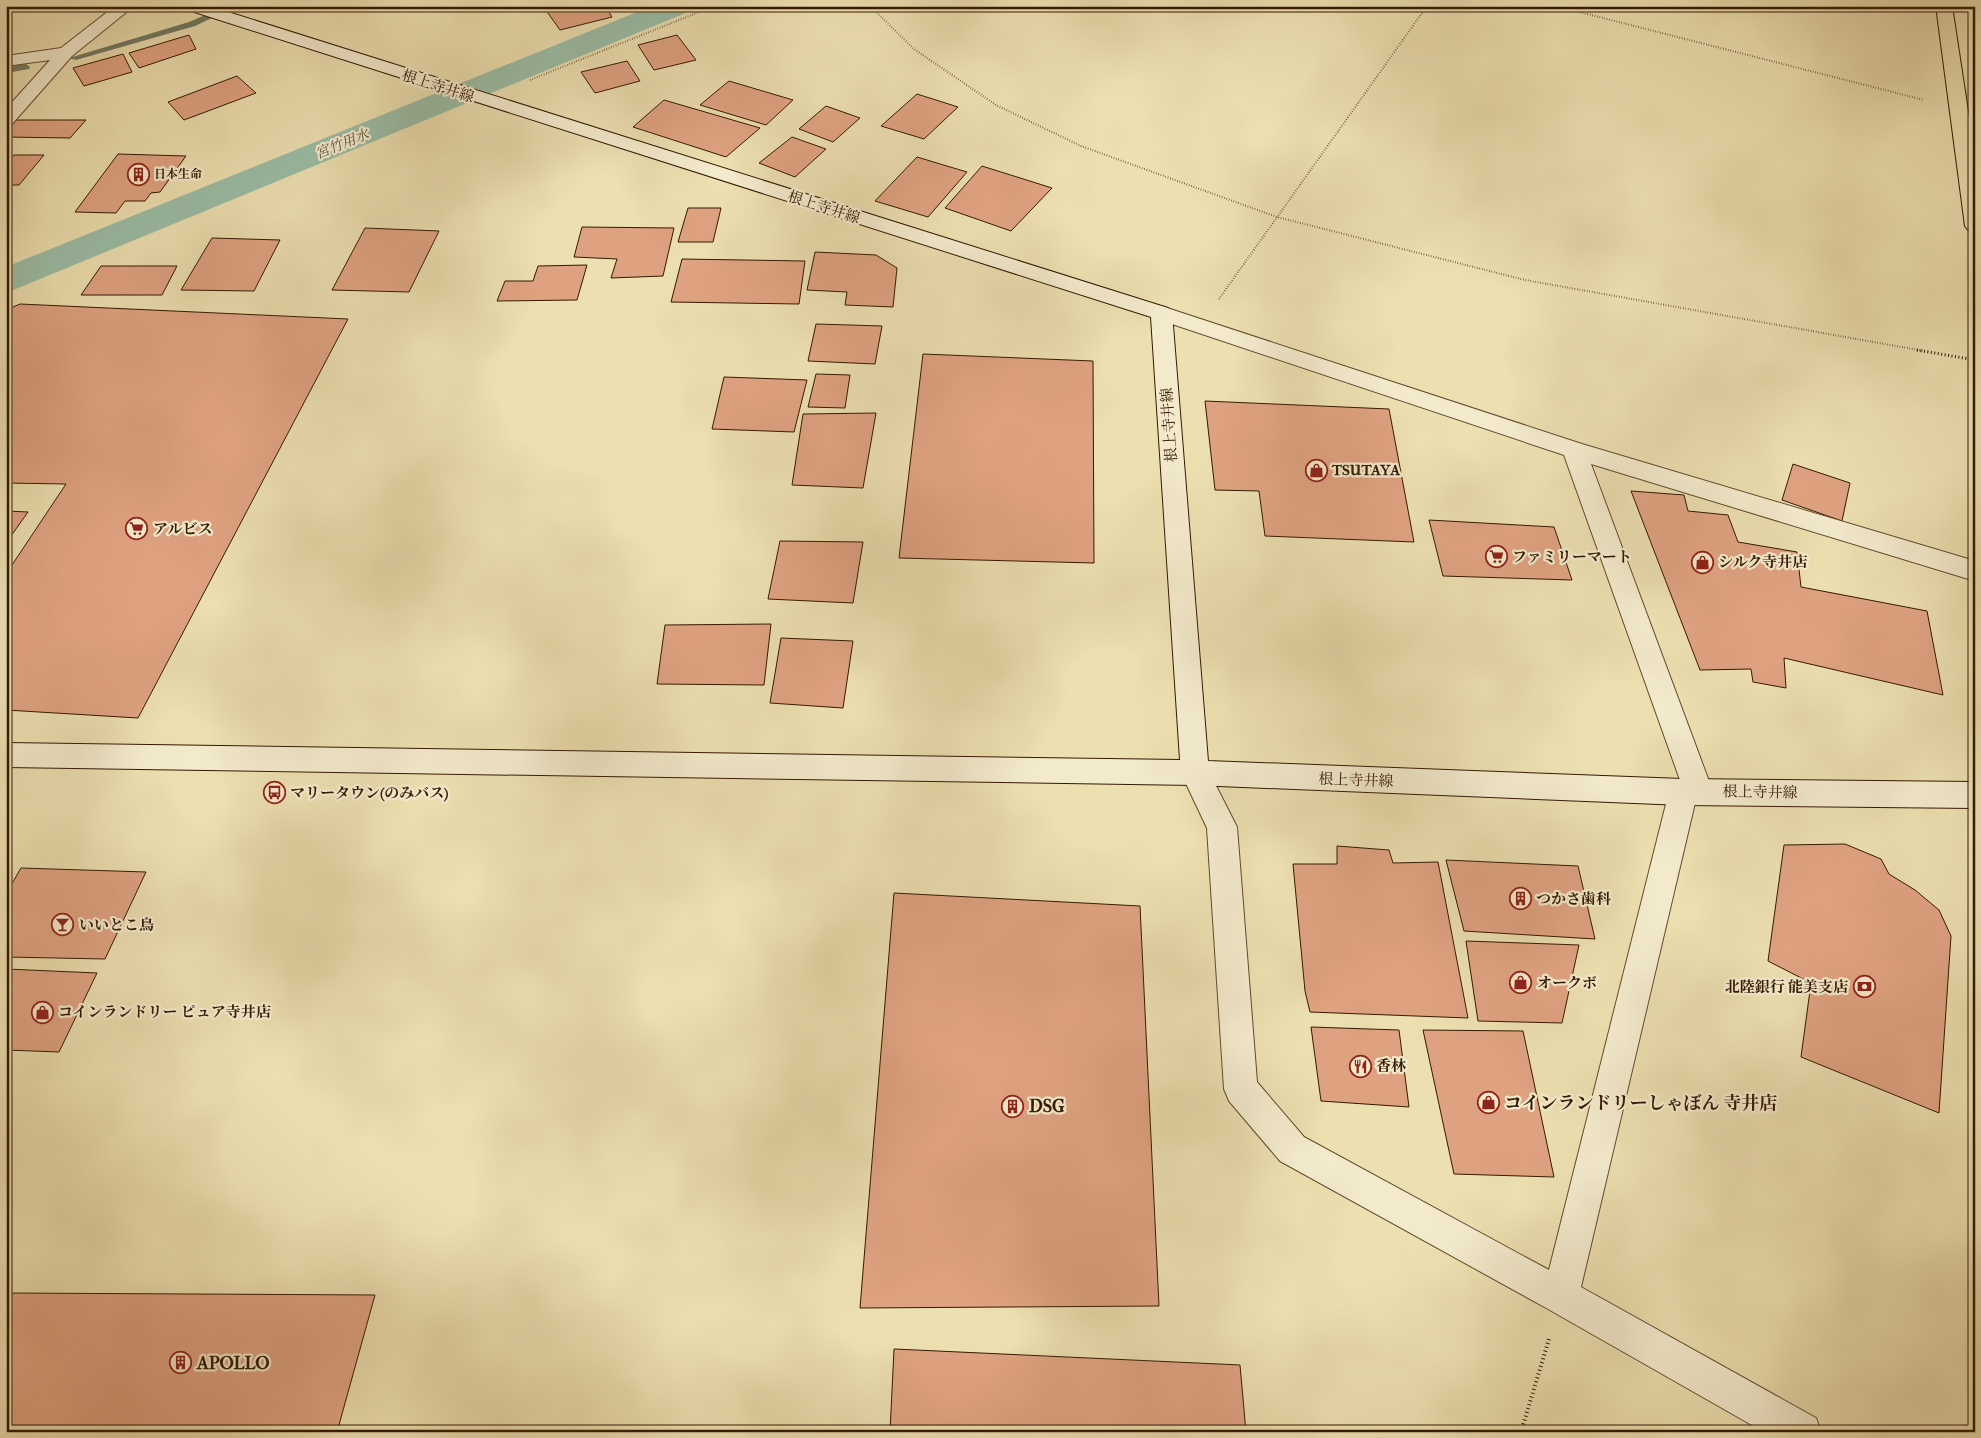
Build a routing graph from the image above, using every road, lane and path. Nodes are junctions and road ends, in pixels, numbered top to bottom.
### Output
1 (126, 6) edge
2 (714, 6) edge
3 (870, 6) edge
4 (1427, 6) edge
5 (1556, 6) edge
6 (1944, 6) edge
7 (197, 8) edge
8 (66, 52) junction
9 (6, 61) edge
10 (1877, 88) dead end
11 (481, 100) junction
12 (6, 120) edge
13 (1277, 217) junction
14 (1975, 226) edge
15 (1161, 313) junction
16 (1200, 326) junction
17 (1975, 360) edge
18 (1574, 450) junction
19 (1975, 571) edge
20 (6, 755) edge
21 (1195, 773) junction
22 (1691, 792) junction
23 (1975, 795) edge
24 (1561, 1296) junction
25 (1521, 1432) edge
26 (1802, 1432) edge

1 - 8 street
2 - 11 path
3 - 13 path
4 - 13 path
5 - 10 path
6 - 14 highway
7 - 11 street, 根上寺井線
8 - 9 street
8 - 12 street
11 - 15 street, 根上寺井線
13 - 16 path
13 - 17 path
15 - 16 street
15 - 21 street, 根上寺井線
16 - 18 street
18 - 19 street
18 - 22 street
20 - 21 street
21 - 22 street, 根上寺井線
21 - 24 street
22 - 23 street, 根上寺井線
22 - 24 street
24 - 25 path
24 - 26 street

